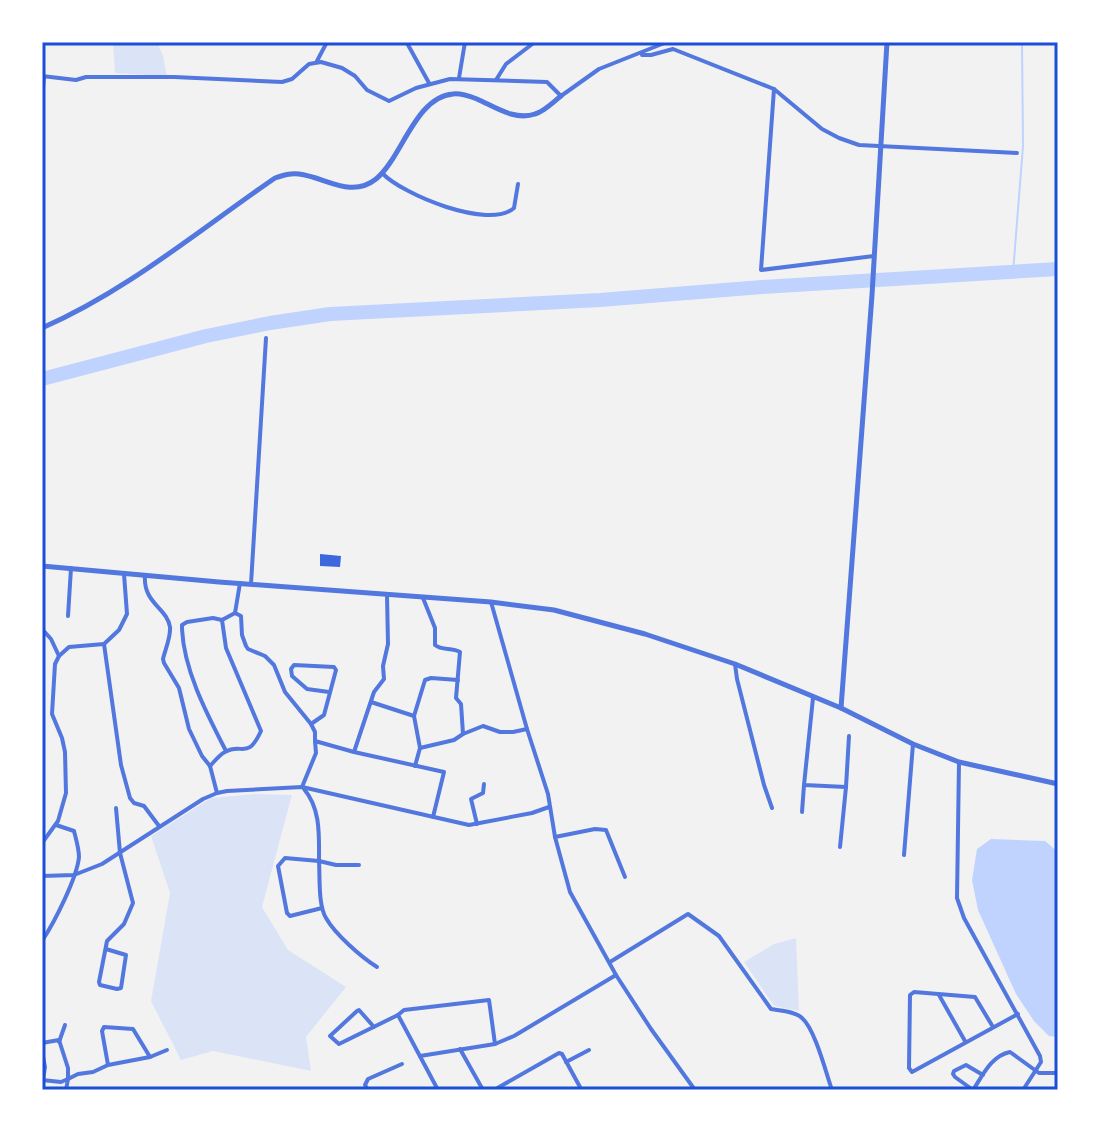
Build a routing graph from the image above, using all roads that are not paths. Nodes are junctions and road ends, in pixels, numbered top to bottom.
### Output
1 (327, 42) edge
2 (465, 42) edge
3 (535, 42) edge
4 (667, 42) edge
5 (887, 42) edge
6 (407, 43) edge
7 (636, 55) junction
8 (317, 62) junction
9 (43, 76) edge
10 (459, 78) junction
11 (496, 80) junction
12 (430, 84) junction
13 (774, 89) junction
14 (561, 96) junction
15 (42, 99) edge
16 (881, 147) junction
17 (1017, 153) dead end
18 (382, 173) junction
19 (518, 184) dead end
20 (874, 256) junction
21 (42, 328) edge
22 (266, 338) dead end
23 (42, 566) edge
24 (71, 568) junction
25 (124, 574) junction
26 (145, 576) junction
27 (240, 583) junction
28 (251, 584) junction
29 (387, 595) junction
30 (423, 598) junction
31 (491, 602) junction
32 (235, 613) junction
33 (68, 616) dead end
34 (222, 620) junction
35 (42, 629) edge
36 (104, 644) junction
37 (59, 656) junction
38 (735, 664) junction
39 (458, 680) junction
40 (329, 692) dead end
41 (813, 698) junction
42 (371, 702) junction
43 (841, 708) junction
44 (414, 716) junction
45 (311, 724) junction
46 (527, 729) junction
47 (463, 734) junction
48 (849, 736) dead end
49 (315, 741) junction
50 (913, 744) junction
51 (420, 748) junction
52 (226, 751) junction
53 (354, 752) junction
54 (959, 762) junction
55 (210, 766) junction
56 (415, 766) junction
57 (484, 784) dead end
58 (1058, 784) edge
59 (804, 785) junction
60 (302, 787) junction
61 (846, 787) junction
62 (217, 793) junction
63 (549, 807) junction
64 (116, 808) dead end
65 (772, 808) dead end
66 (802, 812) dead end
67 (433, 817) junction
68 (477, 824) junction
69 (56, 825) junction
70 (159, 826) junction
71 (555, 837) junction
72 (42, 843) edge
73 (840, 847) dead end
74 (120, 853) junction
75 (904, 855) dead end
76 (319, 861) junction
77 (359, 865) dead end
78 (74, 875) junction
79 (42, 876) edge
80 (625, 877) dead end
81 (322, 908) junction
82 (42, 941) edge
83 (106, 949) junction
84 (610, 962) junction
85 (377, 967) dead end
86 (616, 975) junction
87 (939, 995) junction
88 (1018, 1014) junction
89 (398, 1015) junction
90 (65, 1025) dead end
91 (374, 1027) junction
92 (993, 1027) junction
93 (59, 1042) junction
94 (965, 1042) junction
95 (42, 1043) edge
96 (495, 1044) junction
97 (460, 1049) junction
98 (167, 1050) dead end
99 (589, 1050) dead end
100 (42, 1051) edge
101 (420, 1056) junction
102 (150, 1057) junction
103 (566, 1062) junction
104 (402, 1064) dead end
105 (108, 1065) junction
106 (1035, 1069) junction
107 (1058, 1073) edge
108 (983, 1075) junction
109 (68, 1079) junction
110 (42, 1080) edge
111 (579, 1089) edge
112 (66, 1090) edge
113 (368, 1090) edge
114 (438, 1090) edge
115 (483, 1090) edge
116 (494, 1090) edge
117 (695, 1090) edge
118 (832, 1090) edge
119 (1023, 1090) edge

1 - 8 street
2 - 10 street
3 - 11 street
4 - 7 street
5 - 16 street
6 - 12 street
7 - 13 street
7 - 14 street
8 - 9 street
8 - 12 street
9 - 15 street
10 - 11 street
10 - 12 street
11 - 14 street
13 - 16 street
13 - 20 street
14 - 18 street
16 - 17 street
16 - 20 street
18 - 19 street
18 - 21 street
20 - 43 street
22 - 28 street
23 - 24 street
24 - 25 street
24 - 33 street
25 - 26 street
25 - 36 street
26 - 27 street
26 - 55 street
27 - 28 street
27 - 32 street
28 - 29 street
29 - 30 street
29 - 42 street
30 - 31 street
30 - 39 street
31 - 38 street
31 - 46 street
32 - 34 street
32 - 45 street
34 - 52 street
34 - 52 street
35 - 37 street
36 - 37 street
36 - 70 street
37 - 69 street
38 - 41 street
38 - 65 street
39 - 44 street
39 - 47 street
40 - 45 street
41 - 43 street
41 - 59 street
42 - 44 street
42 - 53 street
43 - 50 street
44 - 51 street
45 - 49 street
46 - 47 street
46 - 63 street
47 - 51 street
48 - 61 street
49 - 53 street
49 - 60 street
50 - 54 street
50 - 75 street
51 - 56 street
52 - 55 street
53 - 56 street
54 - 58 street
54 - 88 street
55 - 62 street
56 - 67 street
57 - 68 street
59 - 61 street
59 - 66 street
60 - 62 street
60 - 67 street
60 - 76 street
61 - 73 street
62 - 70 street
63 - 68 street
63 - 71 street
64 - 74 street
67 - 68 street
69 - 72 street
69 - 78 street
70 - 74 street
71 - 80 street
71 - 84 street
74 - 78 street
74 - 83 street
76 - 77 street
76 - 81 street
76 - 81 street
78 - 79 street
78 - 82 street
81 - 85 street
83 - 83 street
84 - 86 street
84 - 118 street
86 - 96 street
86 - 117 street
87 - 92 street
87 - 94 street
87 - 94 street
88 - 92 street
88 - 106 street
89 - 91 street
89 - 96 street
89 - 101 street
90 - 93 street
91 - 91 street
92 - 94 street
93 - 95 street
93 - 109 street
96 - 97 street
97 - 101 street
97 - 115 street
98 - 102 street
99 - 103 street
100 - 110 street
101 - 114 street
102 - 105 street
102 - 105 street
103 - 111 street
103 - 116 street
104 - 113 street
105 - 109 street
106 - 107 street
106 - 108 street
106 - 119 street
108 - 108 street
109 - 110 street
109 - 112 street

